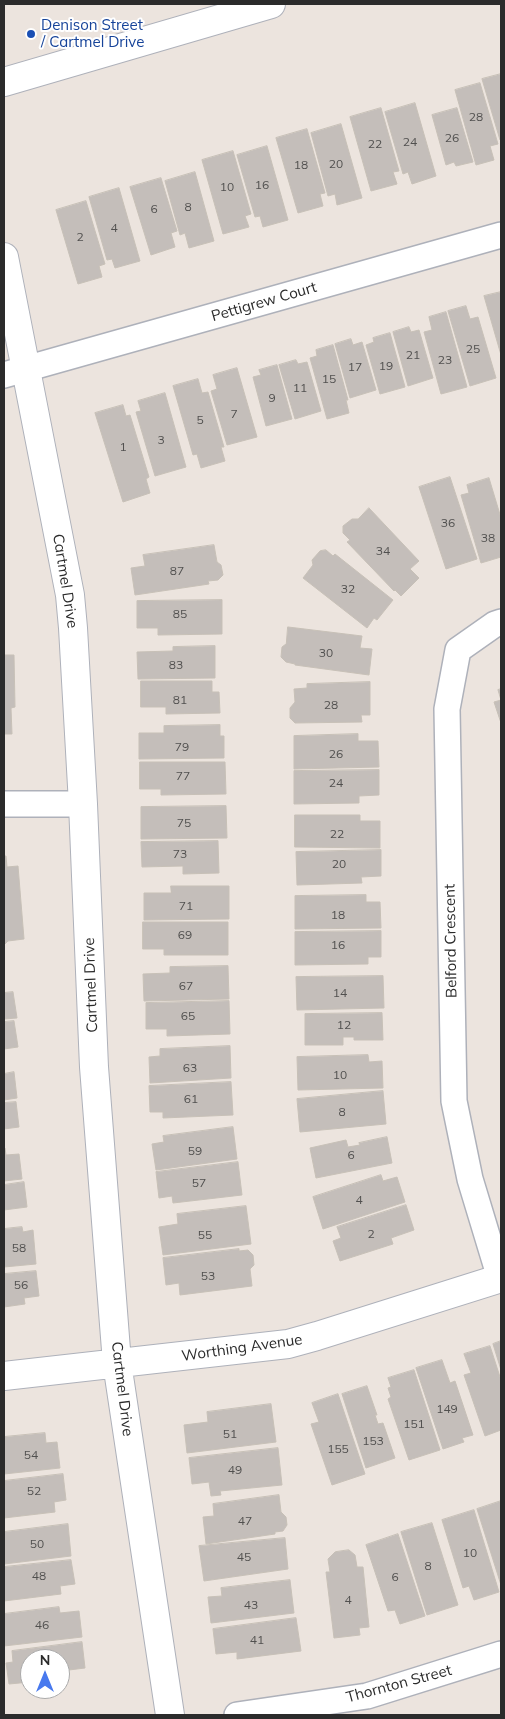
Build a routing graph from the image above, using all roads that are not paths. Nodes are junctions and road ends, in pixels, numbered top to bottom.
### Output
1 (271, 4) edge
2 (4, 82) edge
3 (501, 236) edge
4 (4, 257) edge
5 (15, 372) edge
6 (501, 622) edge
7 (4, 804) edge
8 (83, 804) junction
9 (501, 1278) edge
10 (117, 1363) junction
11 (4, 1376) edge
12 (501, 1654) edge
13 (170, 1715) edge
14 (236, 1715) edge

1 - 2 street
3 - 5 street, Pettigrew Court
4 - 5 street, Cartmel Drive
5 - 8 street, Cartmel Drive
6 - 9 street, Belford Crescent
7 - 8 street
8 - 10 street, Cartmel Drive
9 - 10 street, Worthing Avenue
10 - 11 street, Worthing Avenue
10 - 13 street, Cartmel Drive
12 - 14 street, Thornton Street

